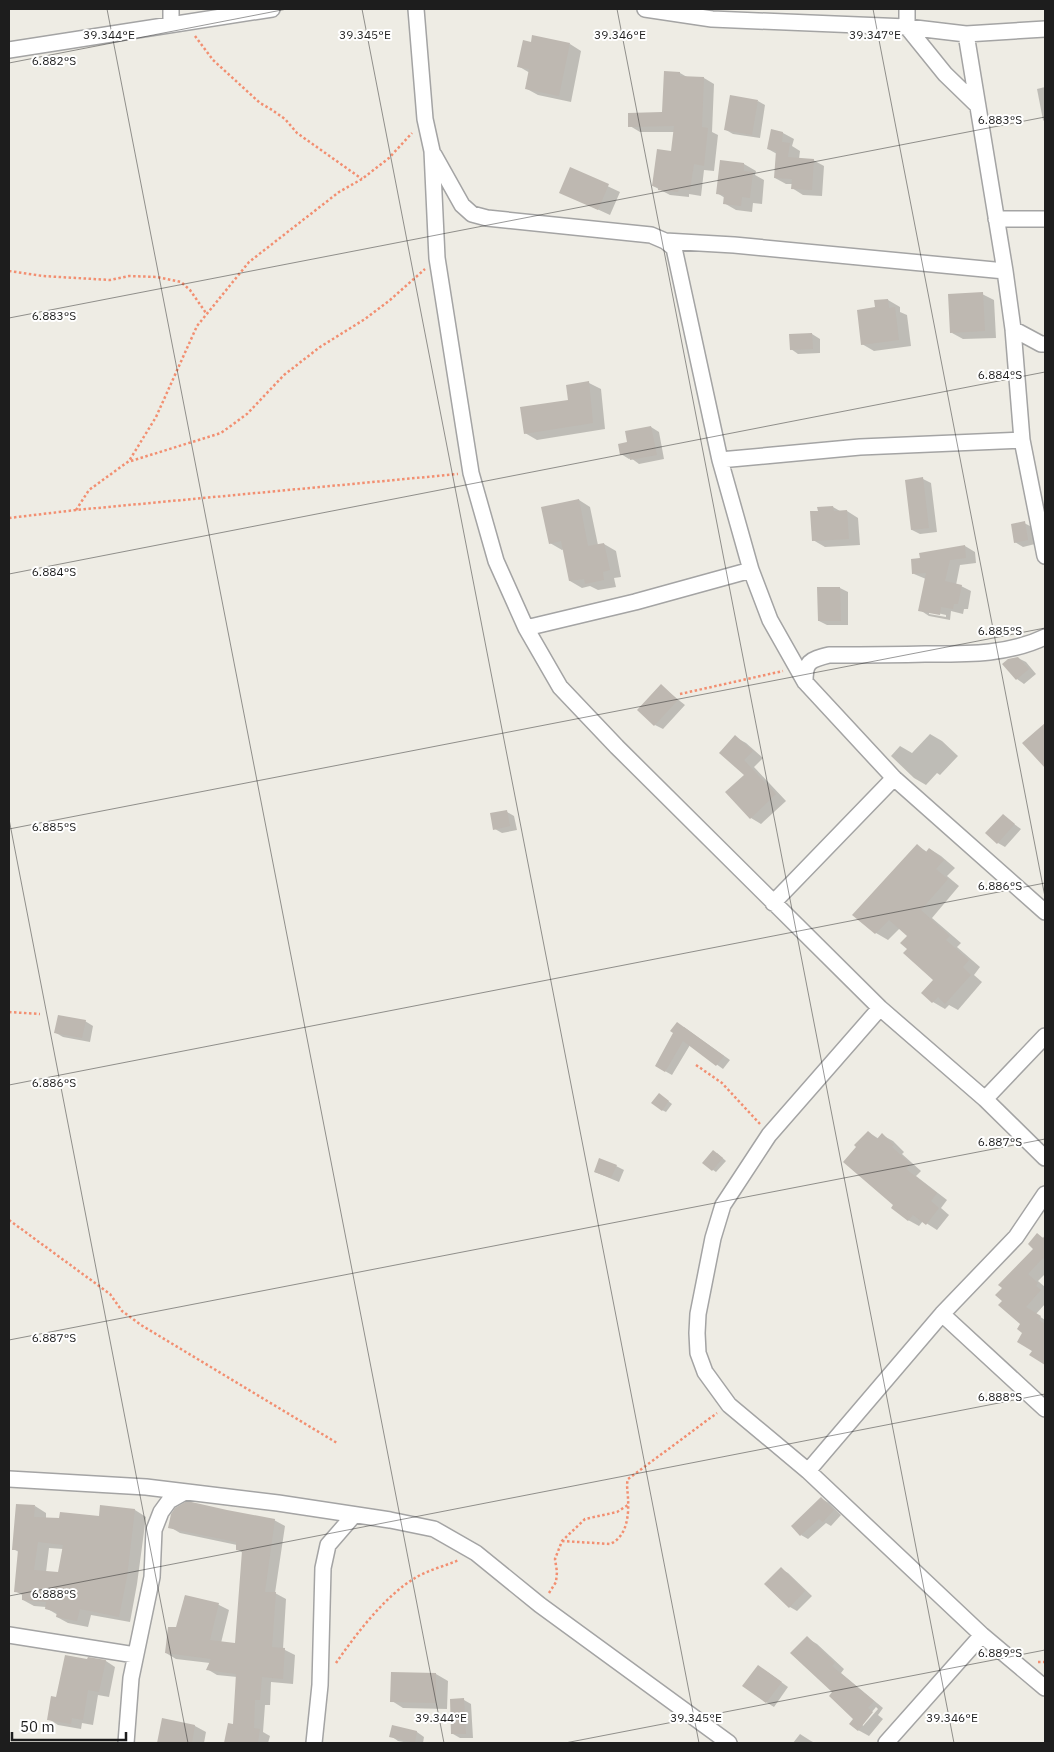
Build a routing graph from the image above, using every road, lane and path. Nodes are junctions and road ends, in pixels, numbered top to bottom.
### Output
1 (171, 9) edge
2 (272, 9) edge
3 (416, 9) edge
4 (645, 9) edge
5 (907, 9) edge
6 (712, 14) edge
7 (186, 22) junction
8 (171, 24) junction
9 (907, 27) junction
10 (1045, 29) edge
11 (966, 34) junction
12 (9, 50) edge
13 (978, 106) junction
14 (425, 119) junction
15 (432, 151) junction
16 (362, 179) junction
17 (996, 219) junction
18 (1045, 219) edge
19 (665, 240) junction
20 (437, 258) junction
21 (9, 271) edge
22 (1005, 271) junction
23 (206, 313) junction
24 (1013, 328) junction
25 (1045, 344) edge
26 (1022, 440) junction
27 (720, 460) junction
28 (129, 462) junction
29 (471, 473) junction
30 (76, 510) junction
31 (9, 518) edge
32 (1043, 531) edge
33 (1045, 556) edge
34 (751, 570) junction
35 (526, 628) junction
36 (1045, 637) edge
37 (796, 668) junction
38 (805, 682) junction
39 (680, 694) dead end
40 (894, 778) junction
41 (773, 903) junction
42 (1045, 912) edge
43 (880, 1008) junction
44 (9, 1012) edge
45 (40, 1014) dead end
46 (1045, 1036) edge
47 (696, 1065) dead end
48 (985, 1099) junction
49 (769, 1135) junction
50 (1045, 1158) edge
51 (1045, 1194) edge
52 (9, 1220) edge
53 (942, 1314) junction
54 (729, 1405) junction
55 (1045, 1409) edge
56 (337, 1443) dead end
57 (808, 1471) junction
58 (9, 1479) edge
59 (186, 1492) junction
60 (628, 1505) junction
61 (354, 1514) junction
62 (562, 1541) junction
63 (476, 1553) junction
64 (540, 1605) junction
65 (9, 1635) edge
66 (982, 1635) junction
67 (135, 1655) junction
68 (320, 1685) junction
69 (1045, 1688) edge
70 (727, 1742) edge
71 (126, 1743) edge
72 (314, 1743) edge
73 (886, 1743) edge

1 - 8 street
2 - 7 street
3 - 14 street
4 - 6 street
5 - 9 street
6 - 9 street
7 - 8 street
7 - 16 path
8 - 12 street
9 - 11 street
9 - 13 street
10 - 11 street
11 - 13 street
13 - 17 street
14 - 15 street
14 - 16 path
15 - 19 street
15 - 20 street
16 - 23 path
17 - 18 street
17 - 22 street
19 - 22 street
19 - 27 street
20 - 28 path
20 - 29 street
21 - 23 path
22 - 24 street
23 - 28 path
24 - 25 street
24 - 26 street
26 - 27 street
26 - 32 street
27 - 34 street
28 - 30 path
29 - 30 path
29 - 35 street
30 - 31 path
32 - 33 street
34 - 35 street
34 - 37 street
35 - 41 street
36 - 38 street
37 - 38 street
37 - 39 path
38 - 40 street
40 - 41 street
40 - 42 street
41 - 43 street
43 - 48 street
43 - 49 street
44 - 45 path
46 - 48 street
47 - 49 path
48 - 50 street
49 - 54 street
51 - 53 street
52 - 56 path
53 - 55 street
53 - 57 street
54 - 57 street
54 - 60 path
57 - 66 street
58 - 59 street
59 - 61 street
59 - 67 street
60 - 62 path
60 - 62 path
61 - 63 street
61 - 68 street
62 - 64 path
63 - 64 street
63 - 68 path
64 - 70 street
65 - 67 street
66 - 69 street
66 - 73 street
67 - 71 street
68 - 72 street

